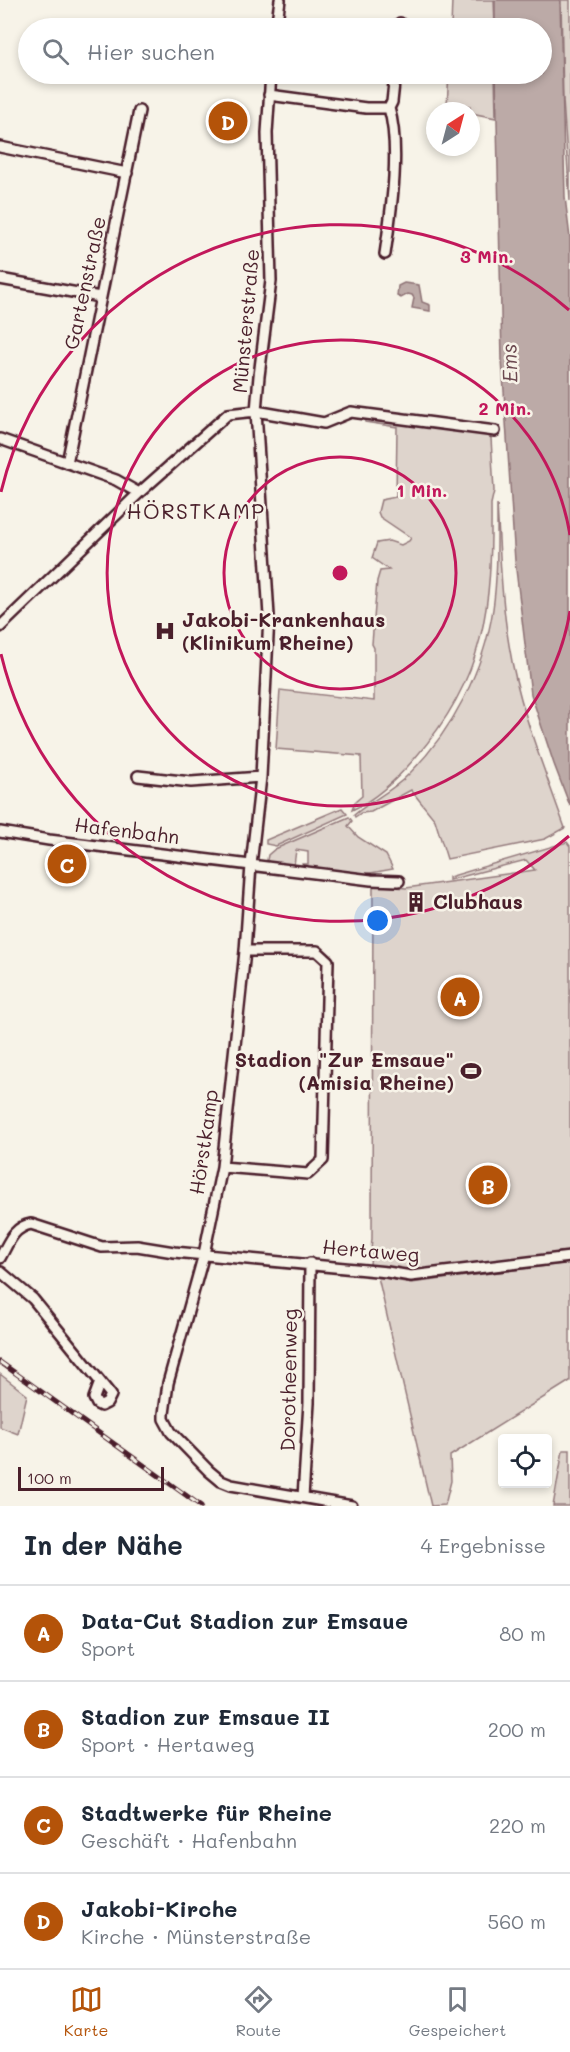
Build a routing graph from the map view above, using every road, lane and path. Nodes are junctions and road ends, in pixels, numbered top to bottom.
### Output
1 (280, 0) edge
2 (277, 18) edge
3 (270, 84) edge
4 (394, 84) edge
5 (269, 95) junction
6 (389, 108) junction
7 (139, 111) dead end
8 (0, 147) edge
9 (127, 173) junction
10 (385, 254) dead end
11 (0, 279) edge
12 (100, 297) junction
13 (256, 411) junction
14 (495, 430) dead end
15 (0, 439) edge
16 (67, 463) junction
17 (139, 493) junction
18 (0, 627) edge
19 (138, 776) dead end
20 (261, 777) junction
21 (0, 832) edge
22 (251, 865) junction
23 (399, 881) dead end
24 (245, 951) junction
25 (222, 1167) junction
26 (204, 1254) junction
27 (570, 1257) edge
28 (0, 1259) edge
29 (309, 1263) junction
30 (0, 1272) edge
31 (100, 1382) dead end
32 (303, 1497) junction
33 (352, 1506) edge

1 - 2 street
3 - 5 street, Münsterstraße
4 - 6 street
5 - 6 street
5 - 13 street, Münsterstraße
6 - 10 street
7 - 9 street, Gartenstraße
8 - 9 street
9 - 12 street, Gartenstraße
11 - 12 street
12 - 16 street, Gartenstraße
13 - 14 street
13 - 17 street, Münsterstraße
13 - 20 street, Hörstkamp
15 - 16 street
16 - 17 street
17 - 18 street, Münsterstraße
19 - 20 street
20 - 22 street, Hörstkamp
21 - 22 street, Hafenbahn
22 - 23 street
22 - 24 street, Hörstkamp
24 - 25 street, Hörstkamp
24 - 25 street
25 - 26 street, Hörstkamp
26 - 28 street, Hertaweg
26 - 29 street, Hertaweg
26 - 32 street, Hörstkamp
27 - 29 street, Hertaweg
28 - 30 street
29 - 32 street, Dorotheenweg
30 - 31 street
32 - 33 street

